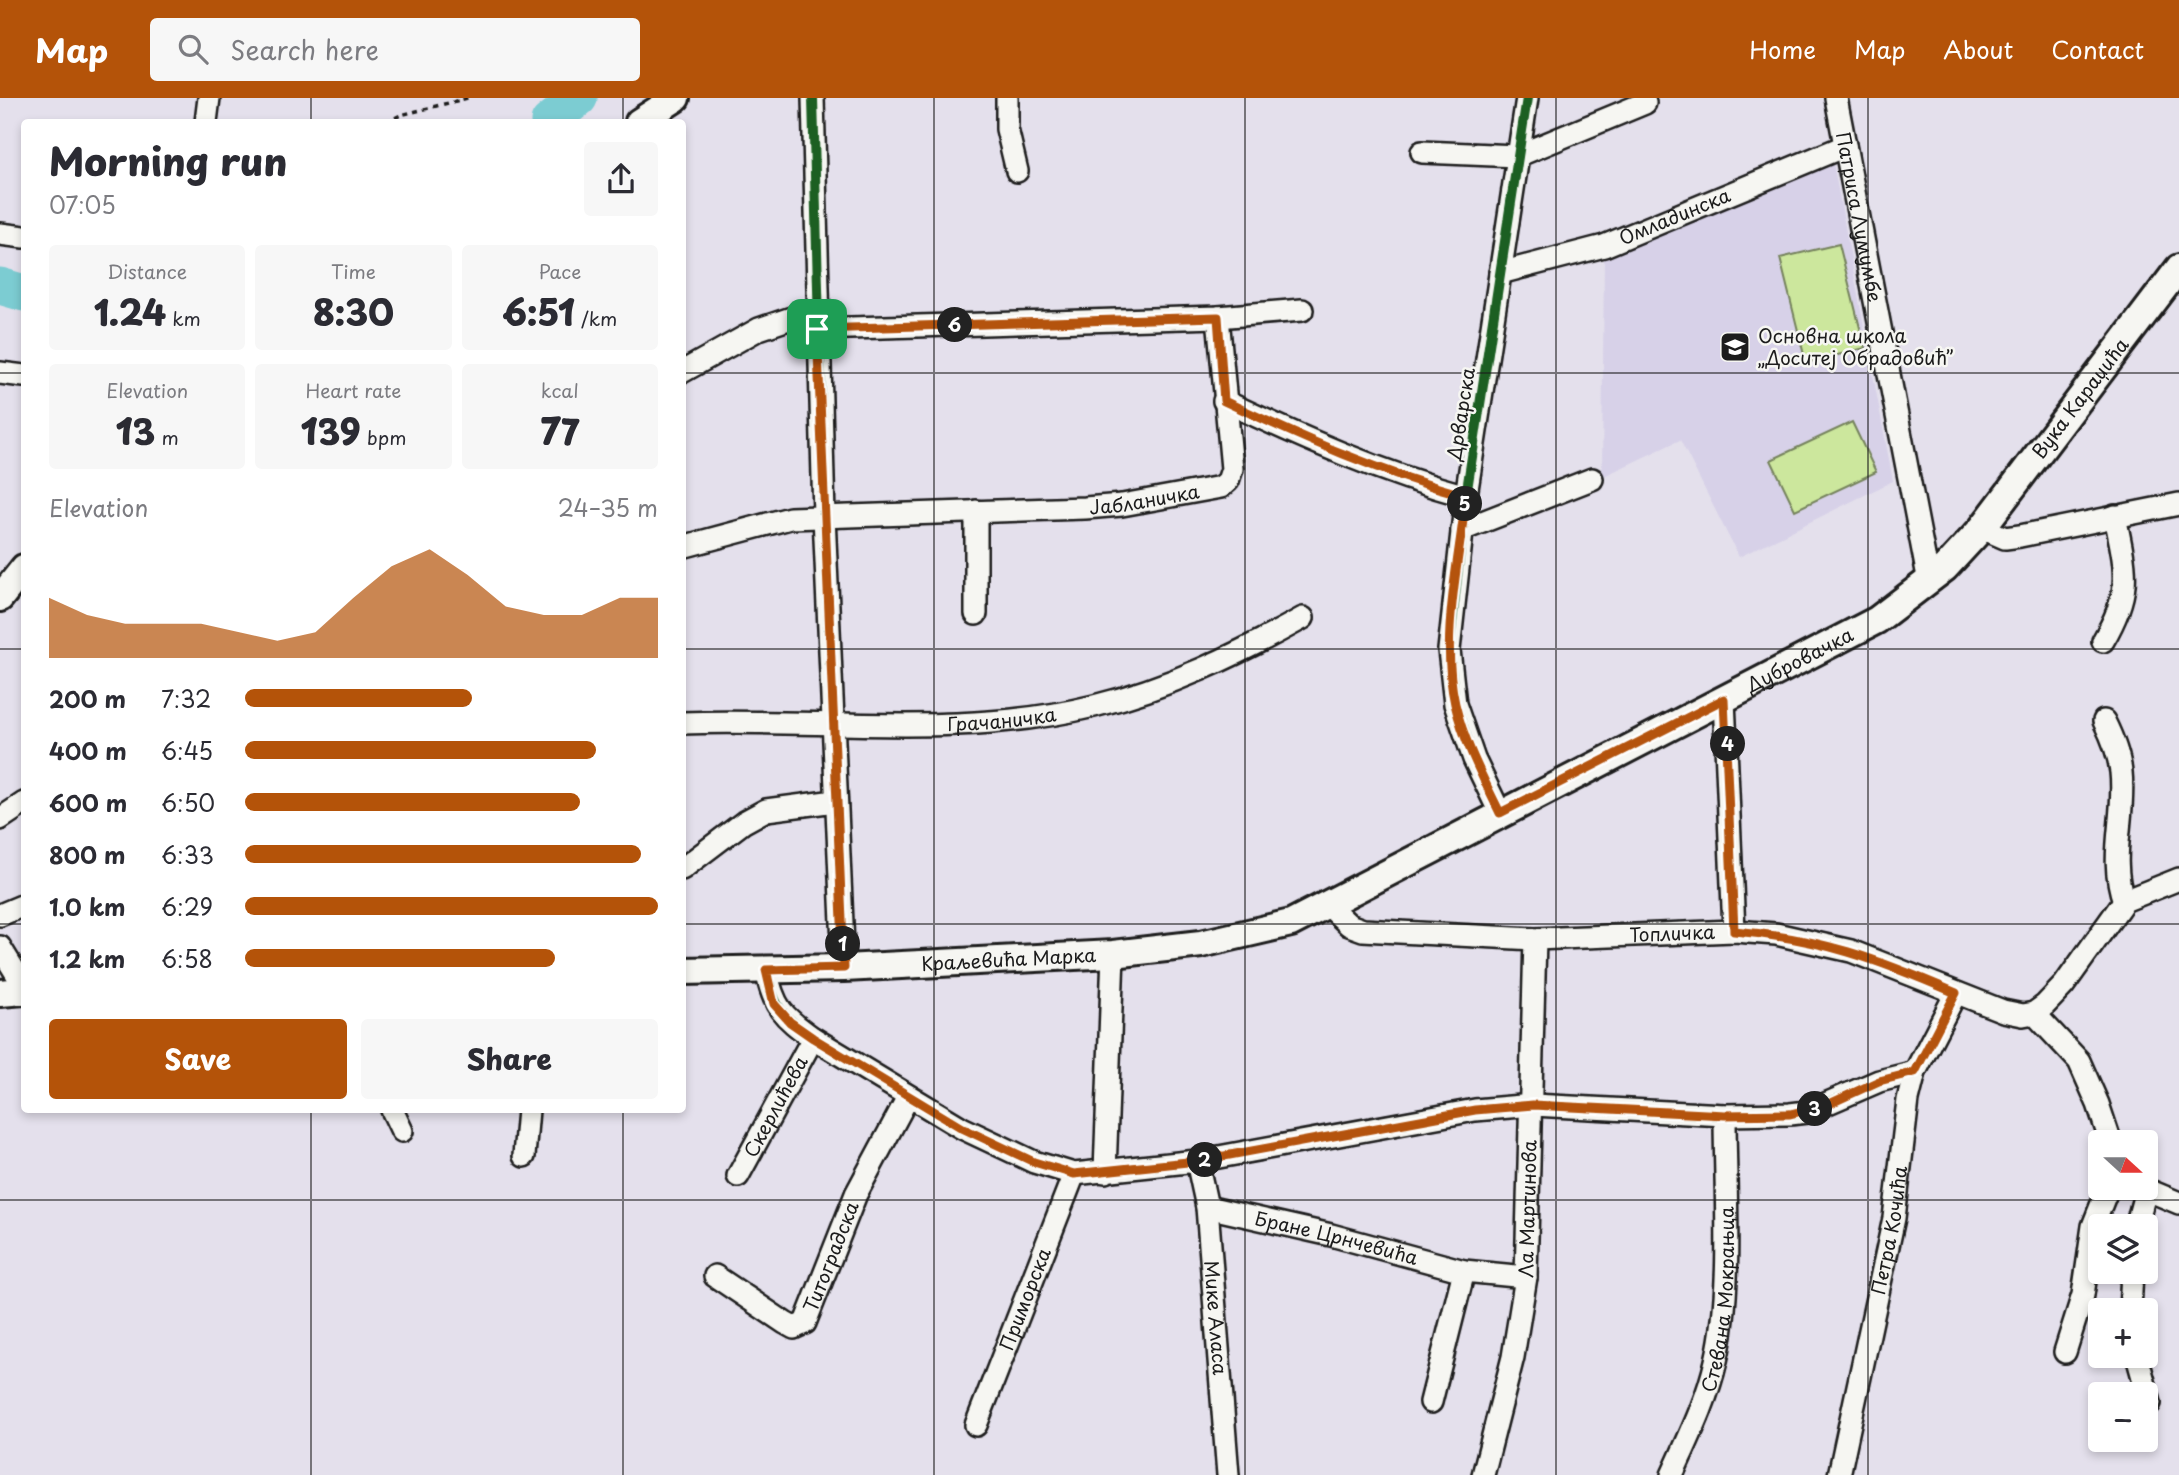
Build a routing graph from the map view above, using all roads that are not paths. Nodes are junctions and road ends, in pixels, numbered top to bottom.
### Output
1 (209, 98) edge
2 (677, 98) edge
3 (813, 98) edge
4 (1007, 98) edge
5 (1527, 98) edge
6 (1836, 98) edge
7 (1645, 103) dead end
8 (206, 119) edge
9 (644, 119) edge
10 (1845, 146) junction
11 (1422, 152) dead end
12 (1517, 156) junction
13 (1017, 170) dead end
14 (0, 233) edge
15 (21, 236) edge
16 (2179, 268) edge
17 (1500, 273) junction
18 (1302, 310) dead end
19 (1218, 317) junction
20 (817, 319) junction
21 (686, 370) edge
22 (0, 373) edge
23 (21, 376) edge
24 (1224, 401) junction
25 (1592, 479) dead end
26 (1466, 496) junction
27 (2179, 504) edge
28 (976, 512) junction
29 (824, 516) junction
30 (2115, 516) junction
31 (1982, 528) junction
32 (1462, 530) junction
33 (686, 546) edge
34 (21, 572) edge
35 (1929, 582) junction
36 (0, 598) edge
37 (976, 614) dead end
38 (1303, 618) dead end
39 (2103, 641) dead end
40 (1724, 699) junction
41 (2104, 721) dead end
42 (686, 723) edge
43 (832, 726) junction
44 (835, 801) junction
45 (21, 805) edge
46 (1500, 813) junction
47 (0, 819) edge
48 (686, 866) edge
49 (2179, 879) edge
50 (2124, 901) junction
51 (21, 906) edge
52 (1329, 906) junction
53 (0, 915) edge
54 (1734, 931) junction
55 (1535, 939) junction
56 (0, 947) edge
57 (1112, 954) junction
58 (844, 968) junction
59 (766, 970) junction
60 (686, 971) edge
61 (21, 983) edge
62 (21, 989) edge
63 (0, 993) edge
64 (1956, 993) junction
65 (2034, 1013) junction
66 (813, 1038) junction
67 (1915, 1072) junction
68 (908, 1097) junction
69 (1533, 1105) junction
70 (393, 1113) edge
71 (528, 1113) edge
72 (1725, 1115) junction
73 (2107, 1130) edge
74 (402, 1131) dead end
75 (524, 1156) dead end
76 (1197, 1161) junction
77 (1105, 1172) junction
78 (1074, 1174) junction
79 (738, 1176) dead end
80 (2158, 1195) edge
81 (2103, 1200) edge
82 (2179, 1203) edge
83 (1207, 1207) junction
84 (1464, 1271) junction
85 (715, 1276) dead end
86 (1526, 1277) junction
87 (2065, 1352) dead end
88 (1431, 1402) dead end
89 (976, 1425) dead end
90 (1228, 1475) edge
91 (1483, 1475) edge
92 (1672, 1475) edge
93 (1839, 1475) edge

1 - 8 street
2 - 9 main road
3 - 20 street
4 - 13 street
5 - 12 street, Дрварска
6 - 10 street, Патриса Лумумбе
7 - 12 street
10 - 17 street, Омладинска
10 - 35 street, Патриса Лумумбе
11 - 12 street
12 - 17 street, Дрварска
14 - 15 street
16 - 31 main road, Вука Караџића
17 - 26 street, Дрварска
18 - 19 street
19 - 20 street
19 - 24 street, Јабланичка
20 - 21 street
20 - 29 street
22 - 23 street
24 - 26 street
24 - 28 street, Јабланичка
25 - 32 street
26 - 32 street, Дрварска
27 - 30 street
28 - 29 street, Јабланичка
28 - 37 street
29 - 33 street, Јабланичка
29 - 43 street
30 - 31 street
30 - 39 street
31 - 35 main road, Дубровачка
32 - 46 street, Дрварска
34 - 36 main road
35 - 40 main road, Дубровачка
38 - 43 street, Грачаничка
40 - 46 main road, Дубровачка
40 - 54 street
41 - 50 street
42 - 43 street, Грачаничка
43 - 44 street
44 - 48 street
44 - 58 street
45 - 47 street
46 - 52 main road, Дубровачка
49 - 50 street
50 - 65 street
51 - 53 street
52 - 55 street, Топличка
52 - 57 main road, Краљевића Марка
54 - 55 street, Топличка
54 - 64 street, Топличка
55 - 69 street, Ла Мартинова
56 - 61 street
57 - 58 main road, Краљевића Марка
57 - 77 street
58 - 59 main road, Краљевића Марка
59 - 60 main road, Краљевића Марка
59 - 66 street
62 - 63 main road
64 - 65 street, Топличка
64 - 67 street, Петра Кочића
65 - 73 street
66 - 68 street
66 - 79 street, Скерлићева
67 - 72 street
67 - 93 street, Петра Кочића
68 - 78 street
68 - 85 street, Титоградска
69 - 72 street
69 - 76 street
69 - 86 street, Ла Мартинова
70 - 74 street
71 - 75 street
72 - 92 street, Стевана Мокрањца
76 - 77 street
76 - 83 street, Мике Аласа
77 - 78 street
78 - 89 street, Приморска
80 - 82 street
81 - 87 street
83 - 84 street, Бране Црнчевића
83 - 90 street, Мике Аласа
84 - 86 street, Бране Црнчевића
84 - 88 street
86 - 91 street, Ла Мартинова

